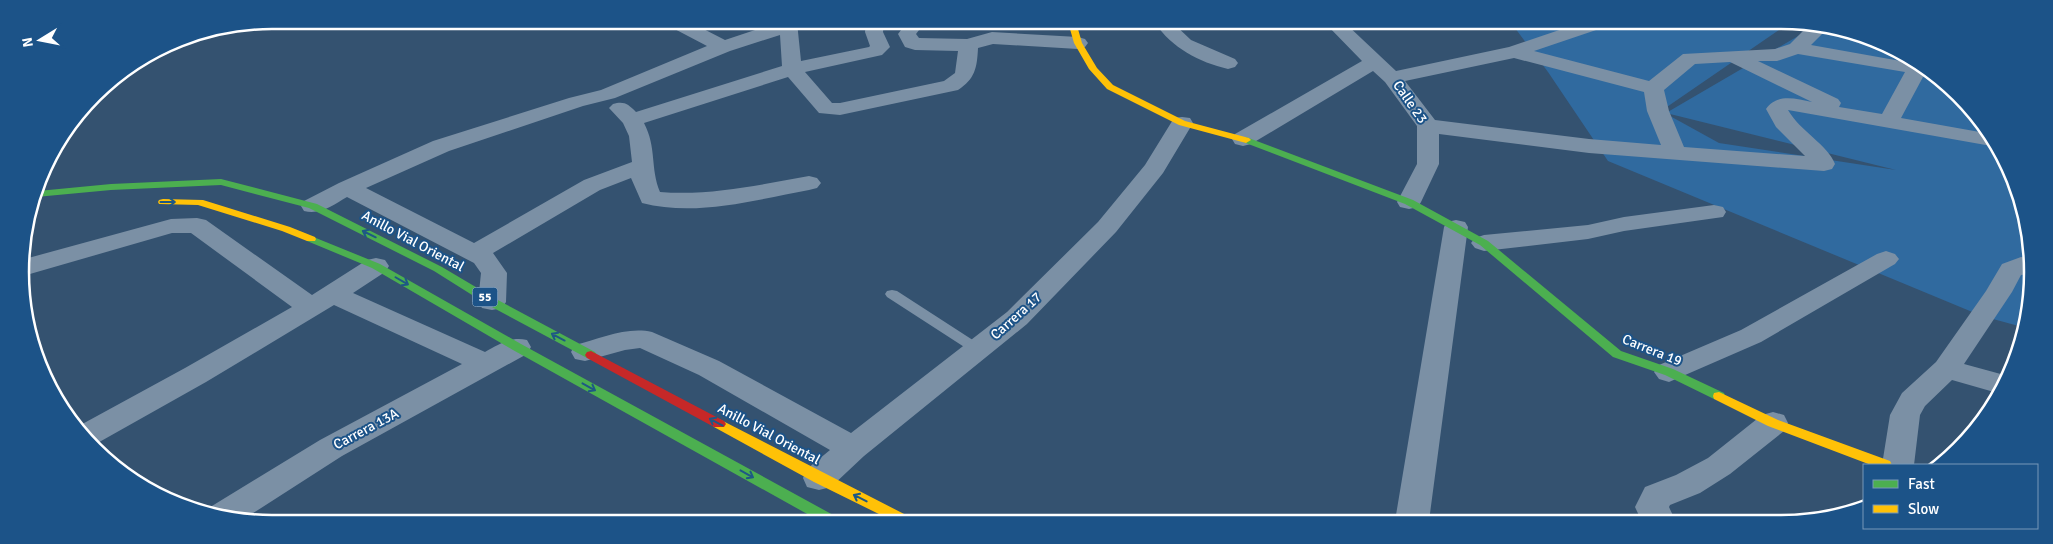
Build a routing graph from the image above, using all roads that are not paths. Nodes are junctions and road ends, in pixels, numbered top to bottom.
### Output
1 (689, 29) edge
2 (774, 29) edge
3 (788, 29) edge
4 (874, 29) edge
5 (911, 29) edge
6 (1074, 29) edge
7 (1168, 29) edge
8 (1340, 29) edge
9 (1581, 29) edge
10 (1815, 31) edge
11 (1078, 42) junction
12 (968, 45) junction
13 (724, 47) junction
14 (1798, 48) junction
15 (1514, 52) junction
16 (1734, 57) junction
17 (1374, 62) junction
18 (1228, 63) dead end
19 (792, 69) junction
20 (1914, 69) edge
21 (1922, 74) edge
22 (1392, 78) junction
23 (1653, 88) junction
24 (608, 94) junction
25 (1861, 117) junction
26 (632, 120) junction
27 (1888, 122) junction
28 (1182, 123) junction
29 (1428, 126) junction
30 (1243, 139) junction
31 (1985, 139) edge
32 (1676, 153) junction
33 (643, 166) junction
34 (809, 183) dead end
35 (347, 188) junction
36 (42, 193) edge
37 (150, 202) dead end
38 (1409, 202) junction
39 (313, 206) junction
40 (1714, 212) dead end
41 (1456, 227) junction
42 (1484, 243) junction
43 (475, 253) junction
44 (1886, 259) dead end
45 (2024, 265) edge
46 (29, 266) edge
47 (376, 266) junction
48 (892, 294) dead end
49 (323, 301) junction
50 (492, 302) junction
51 (517, 347) junction
52 (977, 349) junction
53 (585, 352) junction
54 (487, 364) junction
55 (1946, 369) junction
56 (1669, 372) junction
57 (1997, 383) edge
58 (1773, 423) junction
59 (90, 433) edge
60 (853, 448) junction
61 (1882, 464) edge
62 (1898, 464) edge
63 (819, 478) junction
64 (229, 512) edge
65 (821, 515) edge
66 (893, 515) edge
67 (1417, 515) edge
68 (1656, 515) edge

1 - 13 street
2 - 13 street
3 - 19 street
4 - 19 street
5 - 12 street
6 - 11 main road
7 - 18 street
8 - 17 street, Calle 23
9 - 15 street
10 - 14 street
11 - 12 street
11 - 28 main road
12 - 19 street
13 - 24 street
14 - 16 street
14 - 20 street
15 - 22 street
15 - 23 street
16 - 23 street
16 - 25 street
17 - 22 street, Calle 23
17 - 30 street
19 - 26 street
21 - 27 street
22 - 29 street, Calle 23
23 - 32 street
24 - 26 street
24 - 35 street
25 - 27 street
25 - 32 street
26 - 33 street
27 - 31 street
28 - 30 main road
28 - 52 street, Carrera 17
29 - 32 street
29 - 38 street, Calle 23
30 - 38 main road
33 - 34 street
33 - 43 street
35 - 39 street
35 - 43 street
36 - 39 main road, Anillo Vial Oriental / 55
37 -> 47 main road, 55
38 - 41 main road, Carrera 19
50 -> 39 main road, Anillo Vial Oriental / 55
40 - 42 street
41 - 42 main road, Carrera 19
41 - 67 street
42 - 56 main road, Carrera 19
43 - 50 street
44 - 56 street
45 - 55 street
46 - 49 street
47 - 49 street
47 -> 51 main road, 55
48 - 52 lane
49 - 54 street
49 - 59 street
53 -> 50 main road, Anillo Vial Oriental / 55
51 - 54 street, Carrera 13A
51 -> 65 main road, 55
52 - 60 street, Carrera 17
53 - 60 street
63 -> 53 main road, Anillo Vial Oriental / 55
54 - 64 street, Carrera 13A
55 - 57 street
55 - 62 street
56 - 58 main road, Carrera 19
58 - 61 main road, Carrera 19
58 - 68 street
60 - 63 street, Carrera 17
66 -> 63 main road, Anillo Vial Oriental / 55

